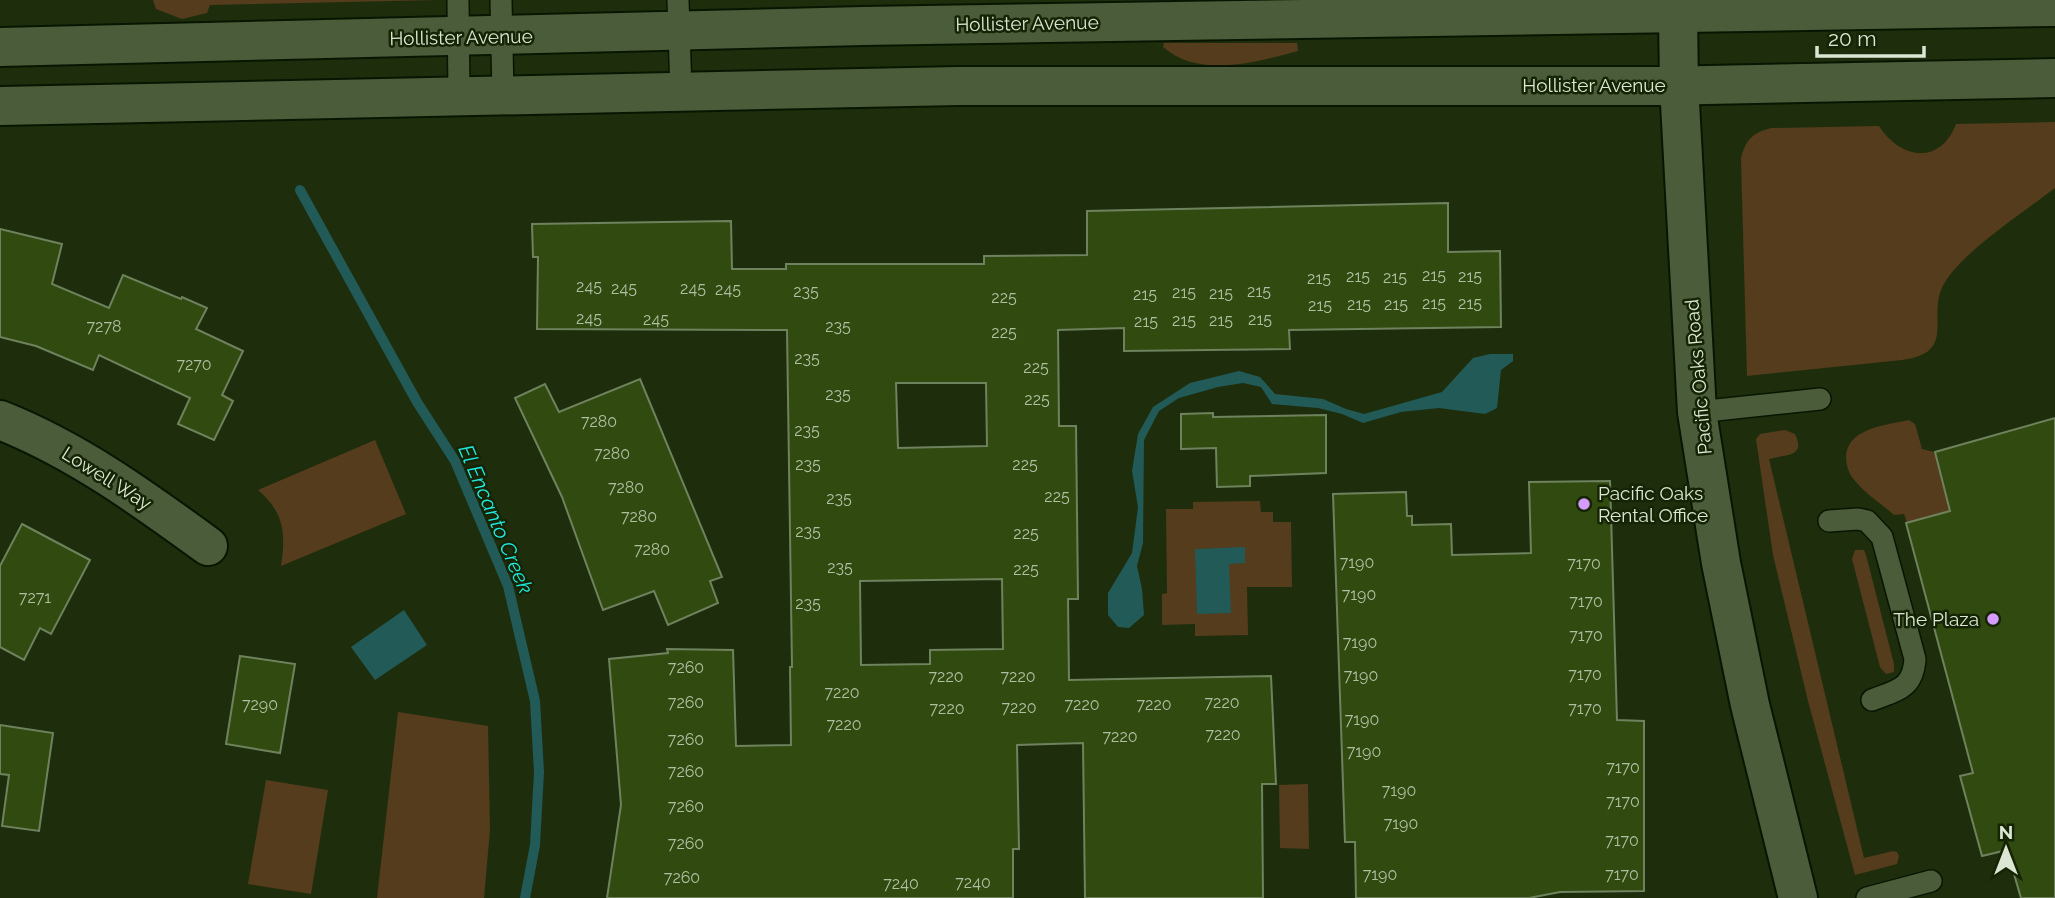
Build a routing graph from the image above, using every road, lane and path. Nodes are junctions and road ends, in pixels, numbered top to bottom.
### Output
1 (2055, 7) edge
2 (1678, 14) junction
3 (679, 16) edge
4 (458, 18) edge
5 (502, 18) edge
6 (0, 47) edge
7 (2055, 78) edge
8 (1679, 85) junction
9 (681, 92) junction
10 (503, 95) junction
11 (459, 96) junction
12 (0, 106) edge
13 (1820, 399) dead end
14 (1697, 412) junction
15 (0, 420) edge
16 (1829, 521) dead end
17 (208, 546) dead end
18 (1872, 700) dead end
19 (1931, 881) dead end
20 (1798, 898) edge
21 (1867, 898) edge

1 - 2 main road, Hollister Avenue
2 - 3 main road, Hollister Avenue
2 - 8 main road, Pacific Oaks Road
3 - 5 main road, Hollister Avenue
3 - 9 lane
4 - 5 main road, Hollister Avenue
4 - 6 main road, Hollister Avenue
4 - 11 lane
5 - 10 lane
7 - 8 main road, Hollister Avenue
8 - 9 main road, Hollister Avenue
8 - 14 main road, Pacific Oaks Road
9 - 10 main road, Hollister Avenue
10 - 11 main road, Hollister Avenue
11 - 12 main road, Hollister Avenue
13 - 14 lane
14 - 20 main road, Pacific Oaks Road
15 - 17 main road, Lowell Way
16 - 18 lane
19 - 21 lane

